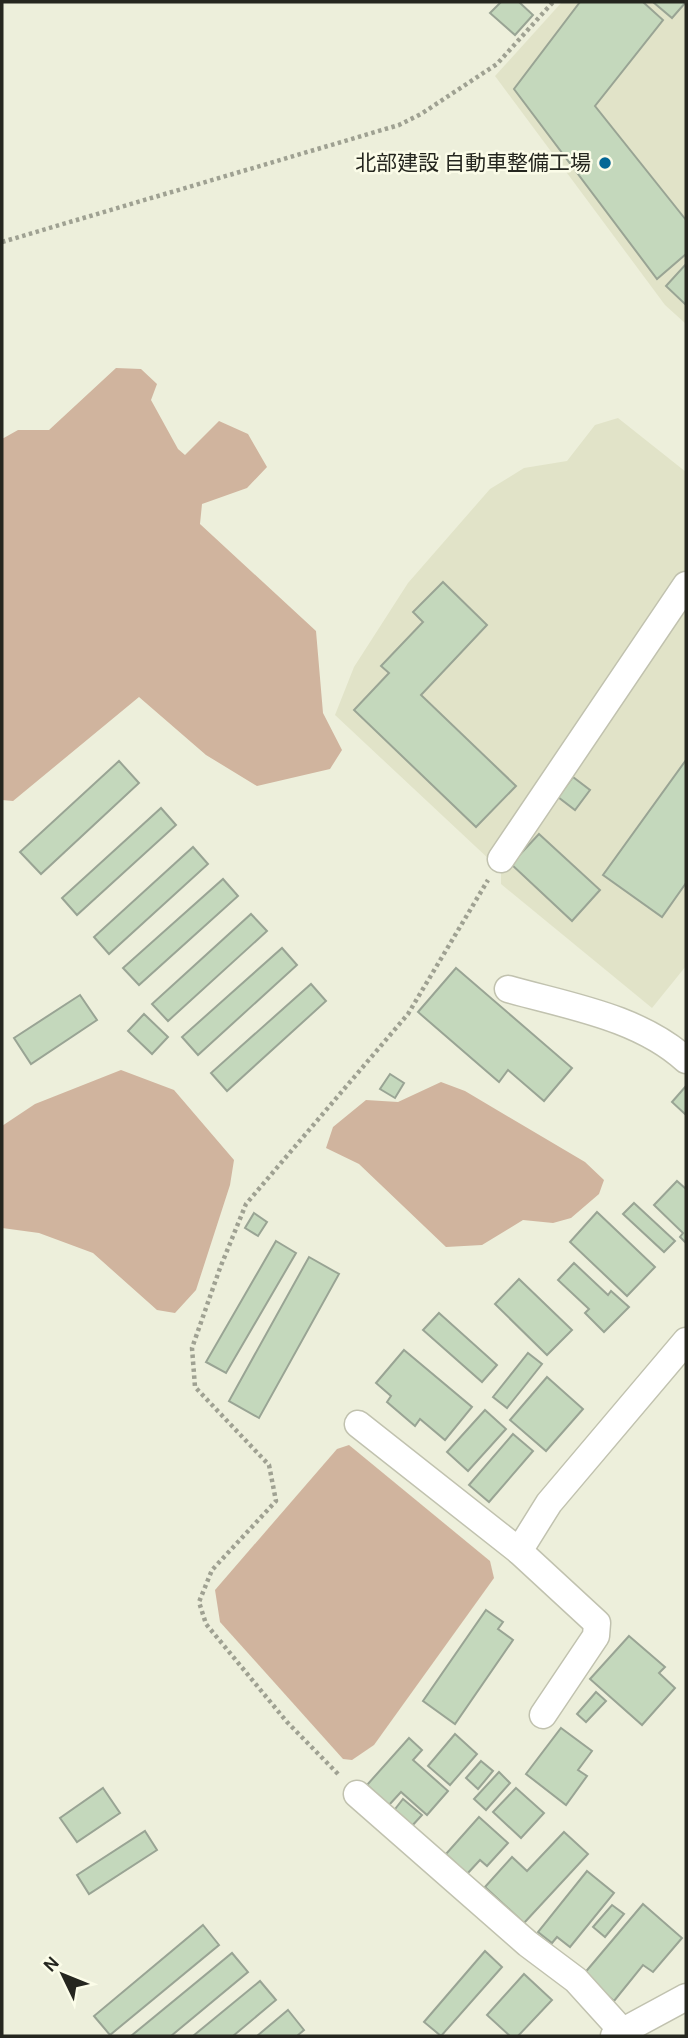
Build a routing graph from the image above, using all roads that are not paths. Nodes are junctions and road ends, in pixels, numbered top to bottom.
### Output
1 (686, 585) edge
2 (501, 859) road end
3 (508, 989) dead end
4 (686, 1060) edge
5 (686, 1341) edge
6 (358, 1424) dead end
7 (519, 1551) junction
8 (543, 1715) dead end
9 (357, 1794) road end
10 (686, 1997) edge
11 (619, 2034) edge

1 - 2 street
3 - 4 street
5 - 7 street
6 - 7 street
7 - 8 street
9 - 11 street
10 - 11 street

